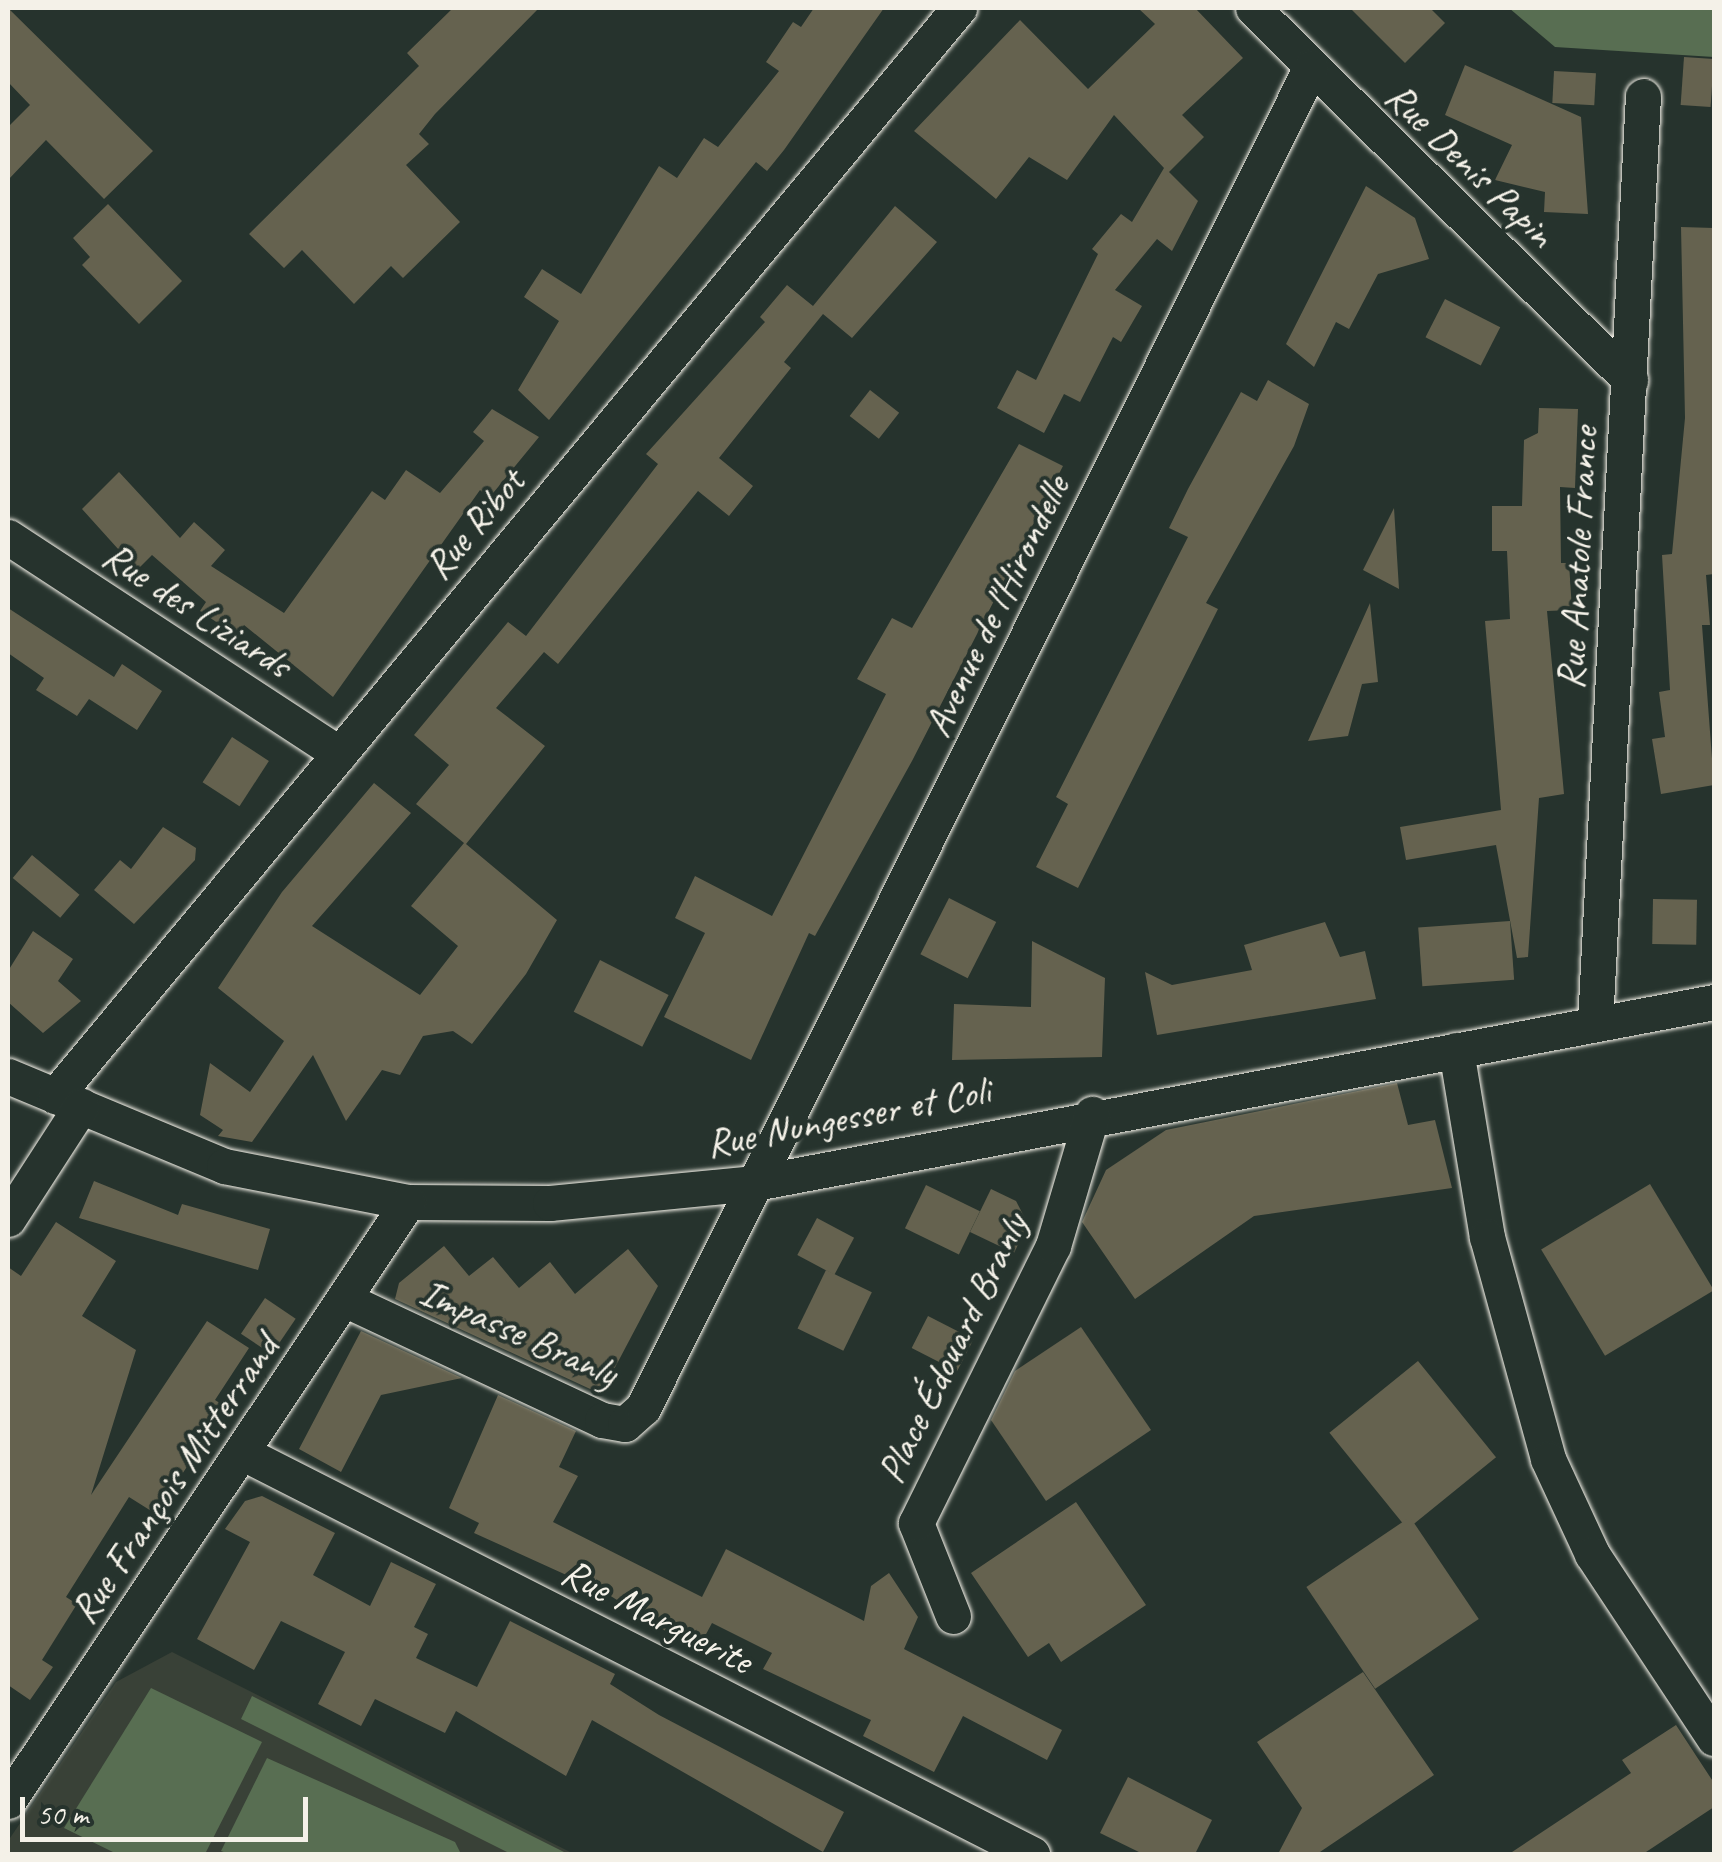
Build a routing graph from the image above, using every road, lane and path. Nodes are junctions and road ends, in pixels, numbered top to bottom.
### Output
1 (959, 8) edge
2 (1254, 8) edge
3 (1311, 66) junction
4 (1643, 96) dead end
5 (1630, 380) junction
6 (8, 536) edge
7 (339, 754) junction
8 (1714, 1002) edge
9 (1595, 1024) junction
10 (1456, 1050) junction
11 (8, 1076) edge
12 (68, 1101) junction
13 (1092, 1114) junction
14 (756, 1183) junction
15 (408, 1202) junction
16 (8, 1219) edge
17 (346, 1300) junction
18 (244, 1454) junction
19 (953, 1616) dead end
20 (1714, 1738) edge
21 (8, 1801) edge
22 (1032, 1854) edge

1 - 7 street, Rue Ribot
2 - 3 street, Rue Denis Papin
3 - 5 street, Rue Denis Papin
3 - 14 street, Avenue de l'Hirondelle
4 - 5 street, Rue Anatole France
5 - 9 street, Rue Anatole France
6 - 7 street, Rue des Liziards
7 - 12 street, Rue Ribot
8 - 9 street, Rue Nungesser et Coli
9 - 10 street, Rue Nungesser et Coli
10 - 13 street, Rue Nungesser et Coli
10 - 20 street
11 - 12 street, Rue Nungesser et Coli
12 - 15 street, Rue Nungesser et Coli
12 - 16 street, Rue Ribot
13 - 14 street, Rue Nungesser et Coli
13 - 19 street, Place Édouard Branly
14 - 15 street, Rue Nungesser et Coli
14 - 17 street, Impasse Branly
15 - 17 street, Rue François Mitterrand
17 - 18 street, Rue François Mitterrand
18 - 21 street, Rue François Mitterrand
18 - 22 street, Rue Marguerite

